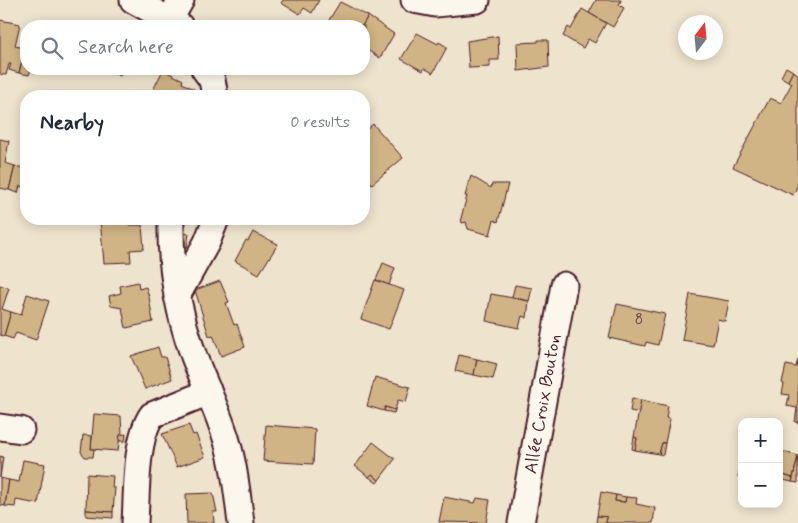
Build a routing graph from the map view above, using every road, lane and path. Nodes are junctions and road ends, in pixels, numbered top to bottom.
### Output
1 (133, 0) edge
2 (414, 0) edge
3 (477, 0) edge
4 (177, 15) edge
5 (208, 75) edge
6 (214, 90) edge
7 (171, 225) edge
8 (214, 225) edge
9 (564, 285) dead end
10 (177, 296) junction
11 (209, 392) junction
12 (135, 523) edge
13 (241, 523) edge
14 (521, 523) edge

1 - 4 street
2 - 3 street
5 - 6 street
7 - 10 street
8 - 10 street
9 - 14 street, Allée Croix Bouton
10 - 11 street
11 - 12 street
11 - 13 street

